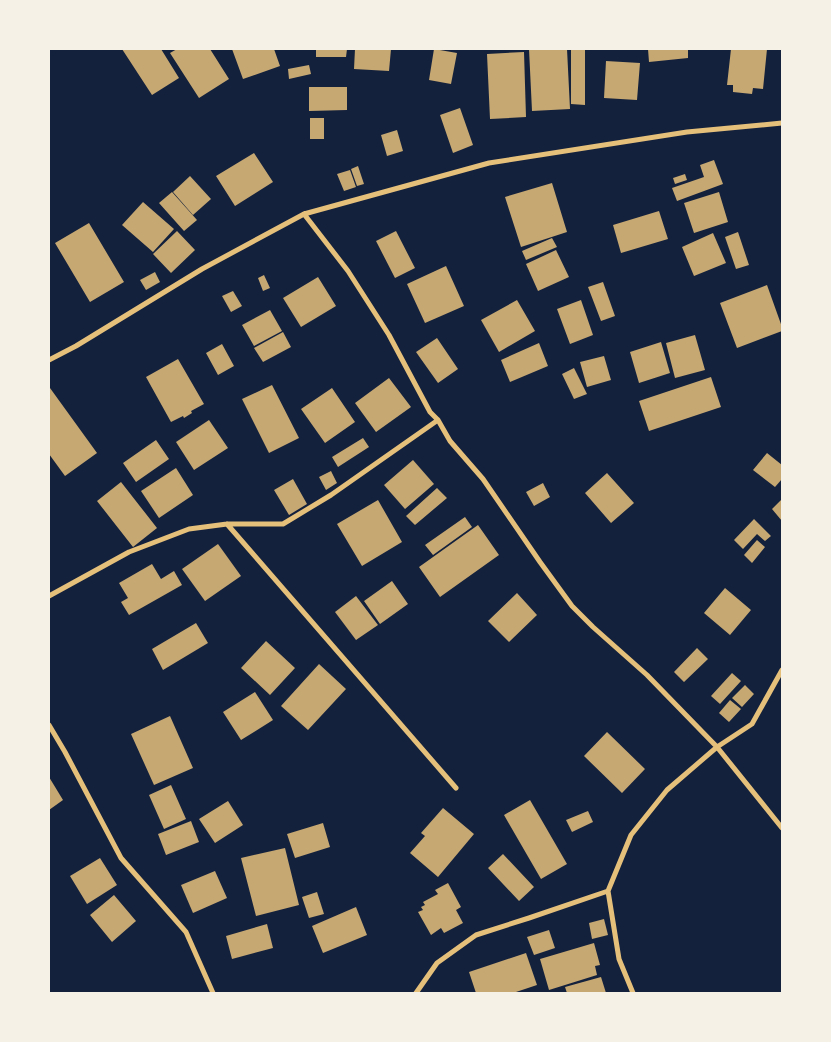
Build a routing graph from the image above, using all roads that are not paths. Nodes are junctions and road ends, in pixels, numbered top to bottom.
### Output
1 (782, 123) edge
2 (304, 214) junction
3 (49, 360) edge
4 (438, 420) junction
5 (227, 524) junction
6 (49, 596) edge
7 (782, 670) edge
8 (49, 725) edge
9 (717, 747) junction
10 (456, 788) dead end
11 (782, 828) edge
12 (608, 891) junction
13 (213, 993) edge
14 (416, 993) edge
15 (633, 993) edge

1 - 2 street
2 - 3 street
2 - 4 street
4 - 5 street
4 - 9 street
5 - 6 street
5 - 10 street
7 - 9 street
8 - 13 street
9 - 11 street
9 - 12 street
12 - 14 street
12 - 15 street

